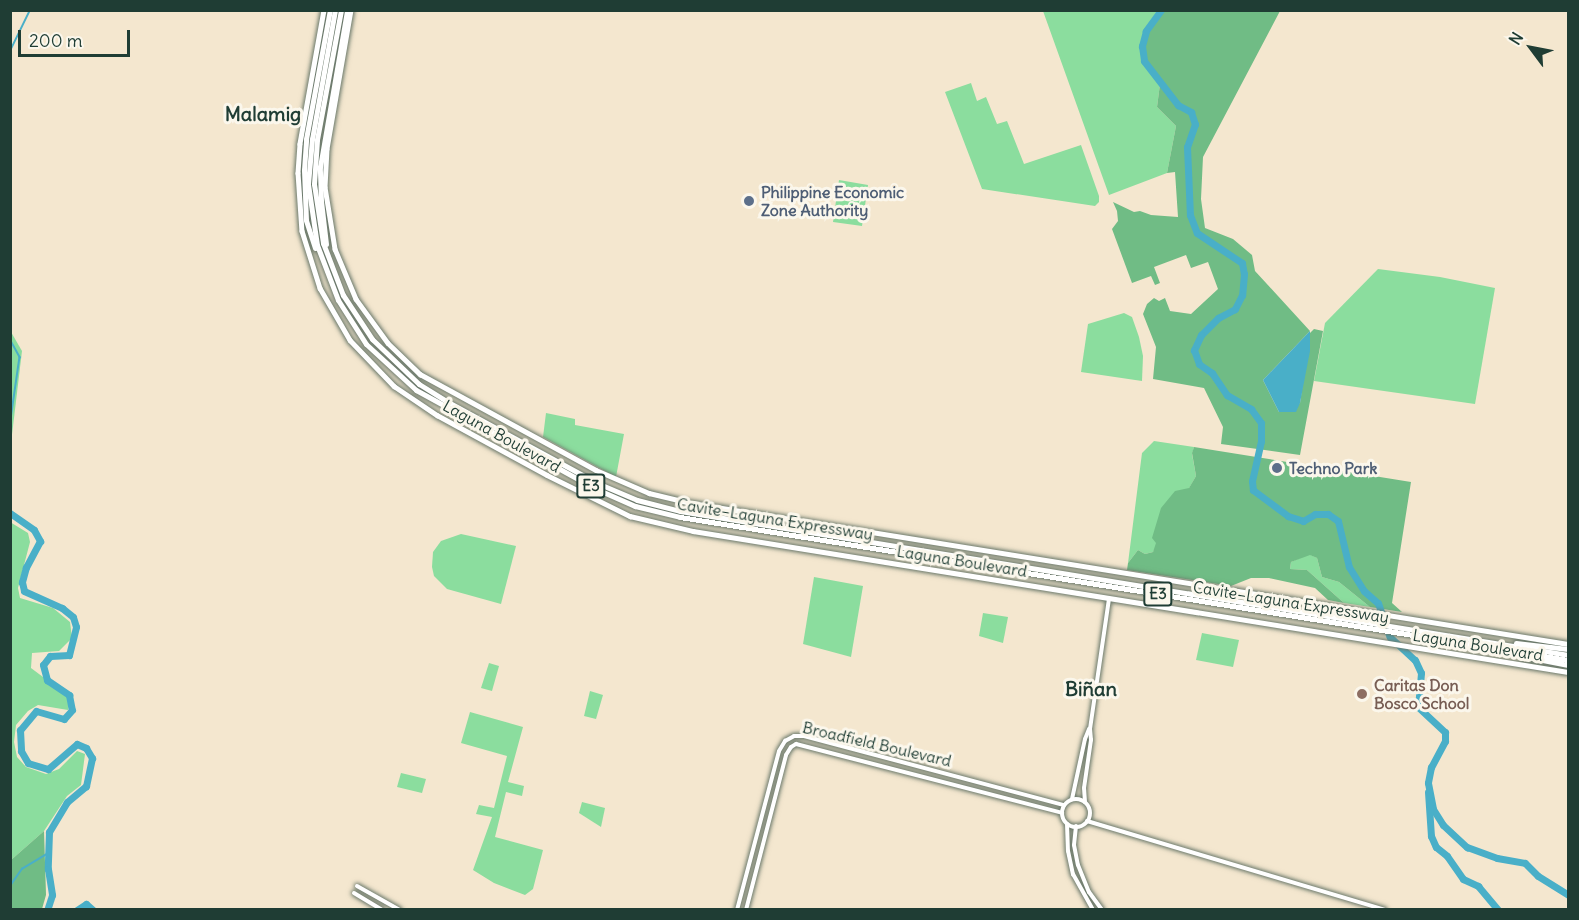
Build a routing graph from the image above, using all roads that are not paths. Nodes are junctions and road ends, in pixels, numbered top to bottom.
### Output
1 (324, 10) edge
2 (330, 10) edge
3 (335, 10) edge
4 (341, 10) edge
5 (346, 10) edge
6 (351, 10) edge
7 (328, 261) junction
8 (322, 264) junction
9 (915, 553) junction
10 (936, 556) junction
11 (1109, 597) junction
12 (1569, 644) edge
13 (1498, 646) junction
14 (1569, 649) edge
15 (1569, 655) edge
16 (1569, 660) edge
17 (1569, 665) edge
18 (1569, 672) edge
19 (1090, 729) junction
20 (1072, 799) junction
21 (1085, 802) junction
22 (1064, 805) junction
23 (1062, 813) junction
24 (1087, 821) junction
25 (1067, 824) junction
26 (1076, 826) junction
27 (357, 886) dead end
28 (354, 893) dead end
29 (382, 909) edge
30 (400, 909) edge
31 (736, 909) edge
32 (746, 909) edge
33 (1093, 909) edge
34 (1102, 909) edge
35 (1385, 909) edge

1 - 11 main road, Laguna Boulevard
2 - 8 highway
3 - 8 highway, Cavite–Laguna Expressway / E3
4 - 7 highway, Cavite–Laguna Expressway / E3
5 - 7 highway
6 - 12 main road, Laguna Boulevard
7 - 9 highway, Cavite–Laguna Expressway / E3
8 - 9 highway, Cavite–Laguna Expressway / E3
9 - 10 highway, Cavite–Laguna Expressway / E3
10 - 13 highway, Cavite–Laguna Expressway / E3
10 - 13 highway, Cavite–Laguna Expressway / E3
11 - 18 main road, Laguna Boulevard
11 - 19 street
13 - 14 highway
13 - 15 highway, Cavite–Laguna Expressway / E3
13 - 16 highway, Cavite–Laguna Expressway / E3
13 - 17 highway
19 - 20 street
19 - 21 street
20 - 21 street
20 - 22 street
21 - 24 street
22 - 23 street
22 - 31 street, Broadfield Boulevard
23 - 25 street
23 - 32 street, Broadfield Boulevard
24 - 26 street
24 - 35 street
25 - 26 street
25 - 33 street
26 - 34 street
27 - 30 street
28 - 29 street

